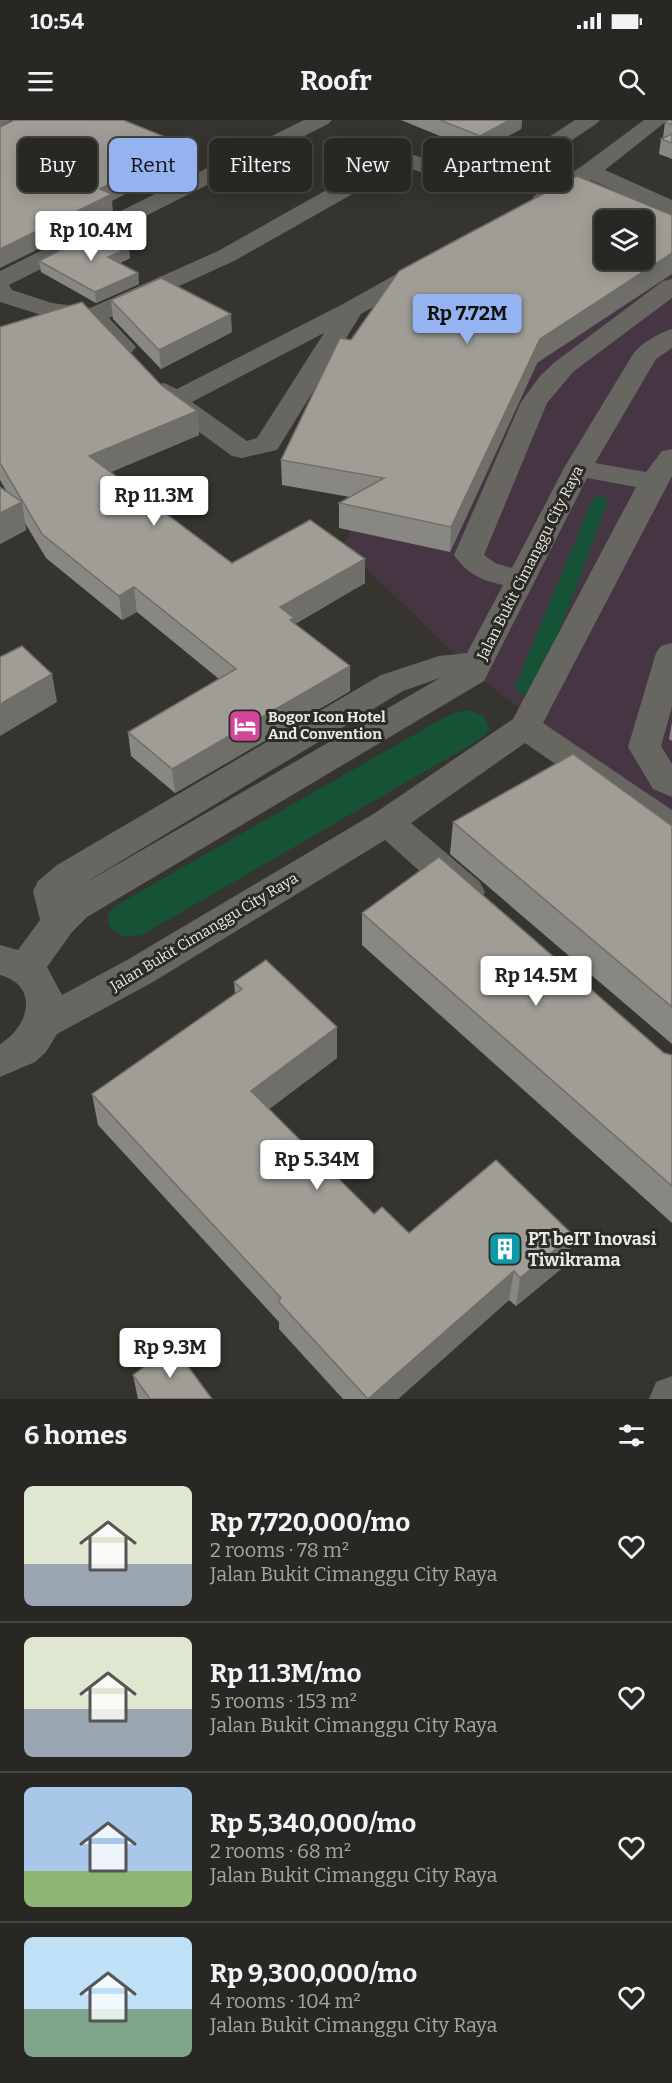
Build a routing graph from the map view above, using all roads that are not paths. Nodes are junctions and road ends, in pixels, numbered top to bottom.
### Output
1 (321, 120) edge
2 (589, 120) edge
3 (655, 120) edge
4 (562, 138) edge
5 (423, 166) edge
6 (590, 171) junction
7 (572, 180) edge
8 (495, 192) edge
9 (549, 192) edge
10 (672, 209) edge
11 (442, 258) edge
12 (0, 280) edge
13 (672, 286) edge
14 (0, 290) edge
15 (352, 309) junction
16 (93, 316) junction
17 (672, 337) edge
18 (174, 401) junction
19 (578, 468) junction
20 (662, 469) edge
21 (521, 579) junction
22 (672, 653) edge
23 (525, 727) junction
24 (672, 785) edge
25 (387, 822) junction
26 (672, 827) edge
27 (494, 915) edge
28 (12, 964) edge
29 (43, 1023) junction
30 (0, 1061) edge

1 - 12 street
2 - 4 street
3 - 6 street
5 - 16 street
6 - 7 street
6 - 10 street
8 - 9 street
11 - 15 street
13 - 21 street
14 - 16 street
15 - 18 street
15 - 18 street
16 - 18 street
17 - 19 street, Jalan Bukit Cimanggu City Raya
19 - 20 street
19 - 21 street, Jalan Bukit Cimanggu City Raya
20 - 23 street, Jalan Bukit Cimanggu City Raya
21 - 28 street, Jalan Bukit Cimanggu City Raya
22 - 24 street
23 - 25 street, Jalan Bukit Cimanggu City Raya
23 - 26 street
25 - 27 street
25 - 29 street, Jalan Bukit Cimanggu City Raya
28 - 29 street
29 - 30 street

